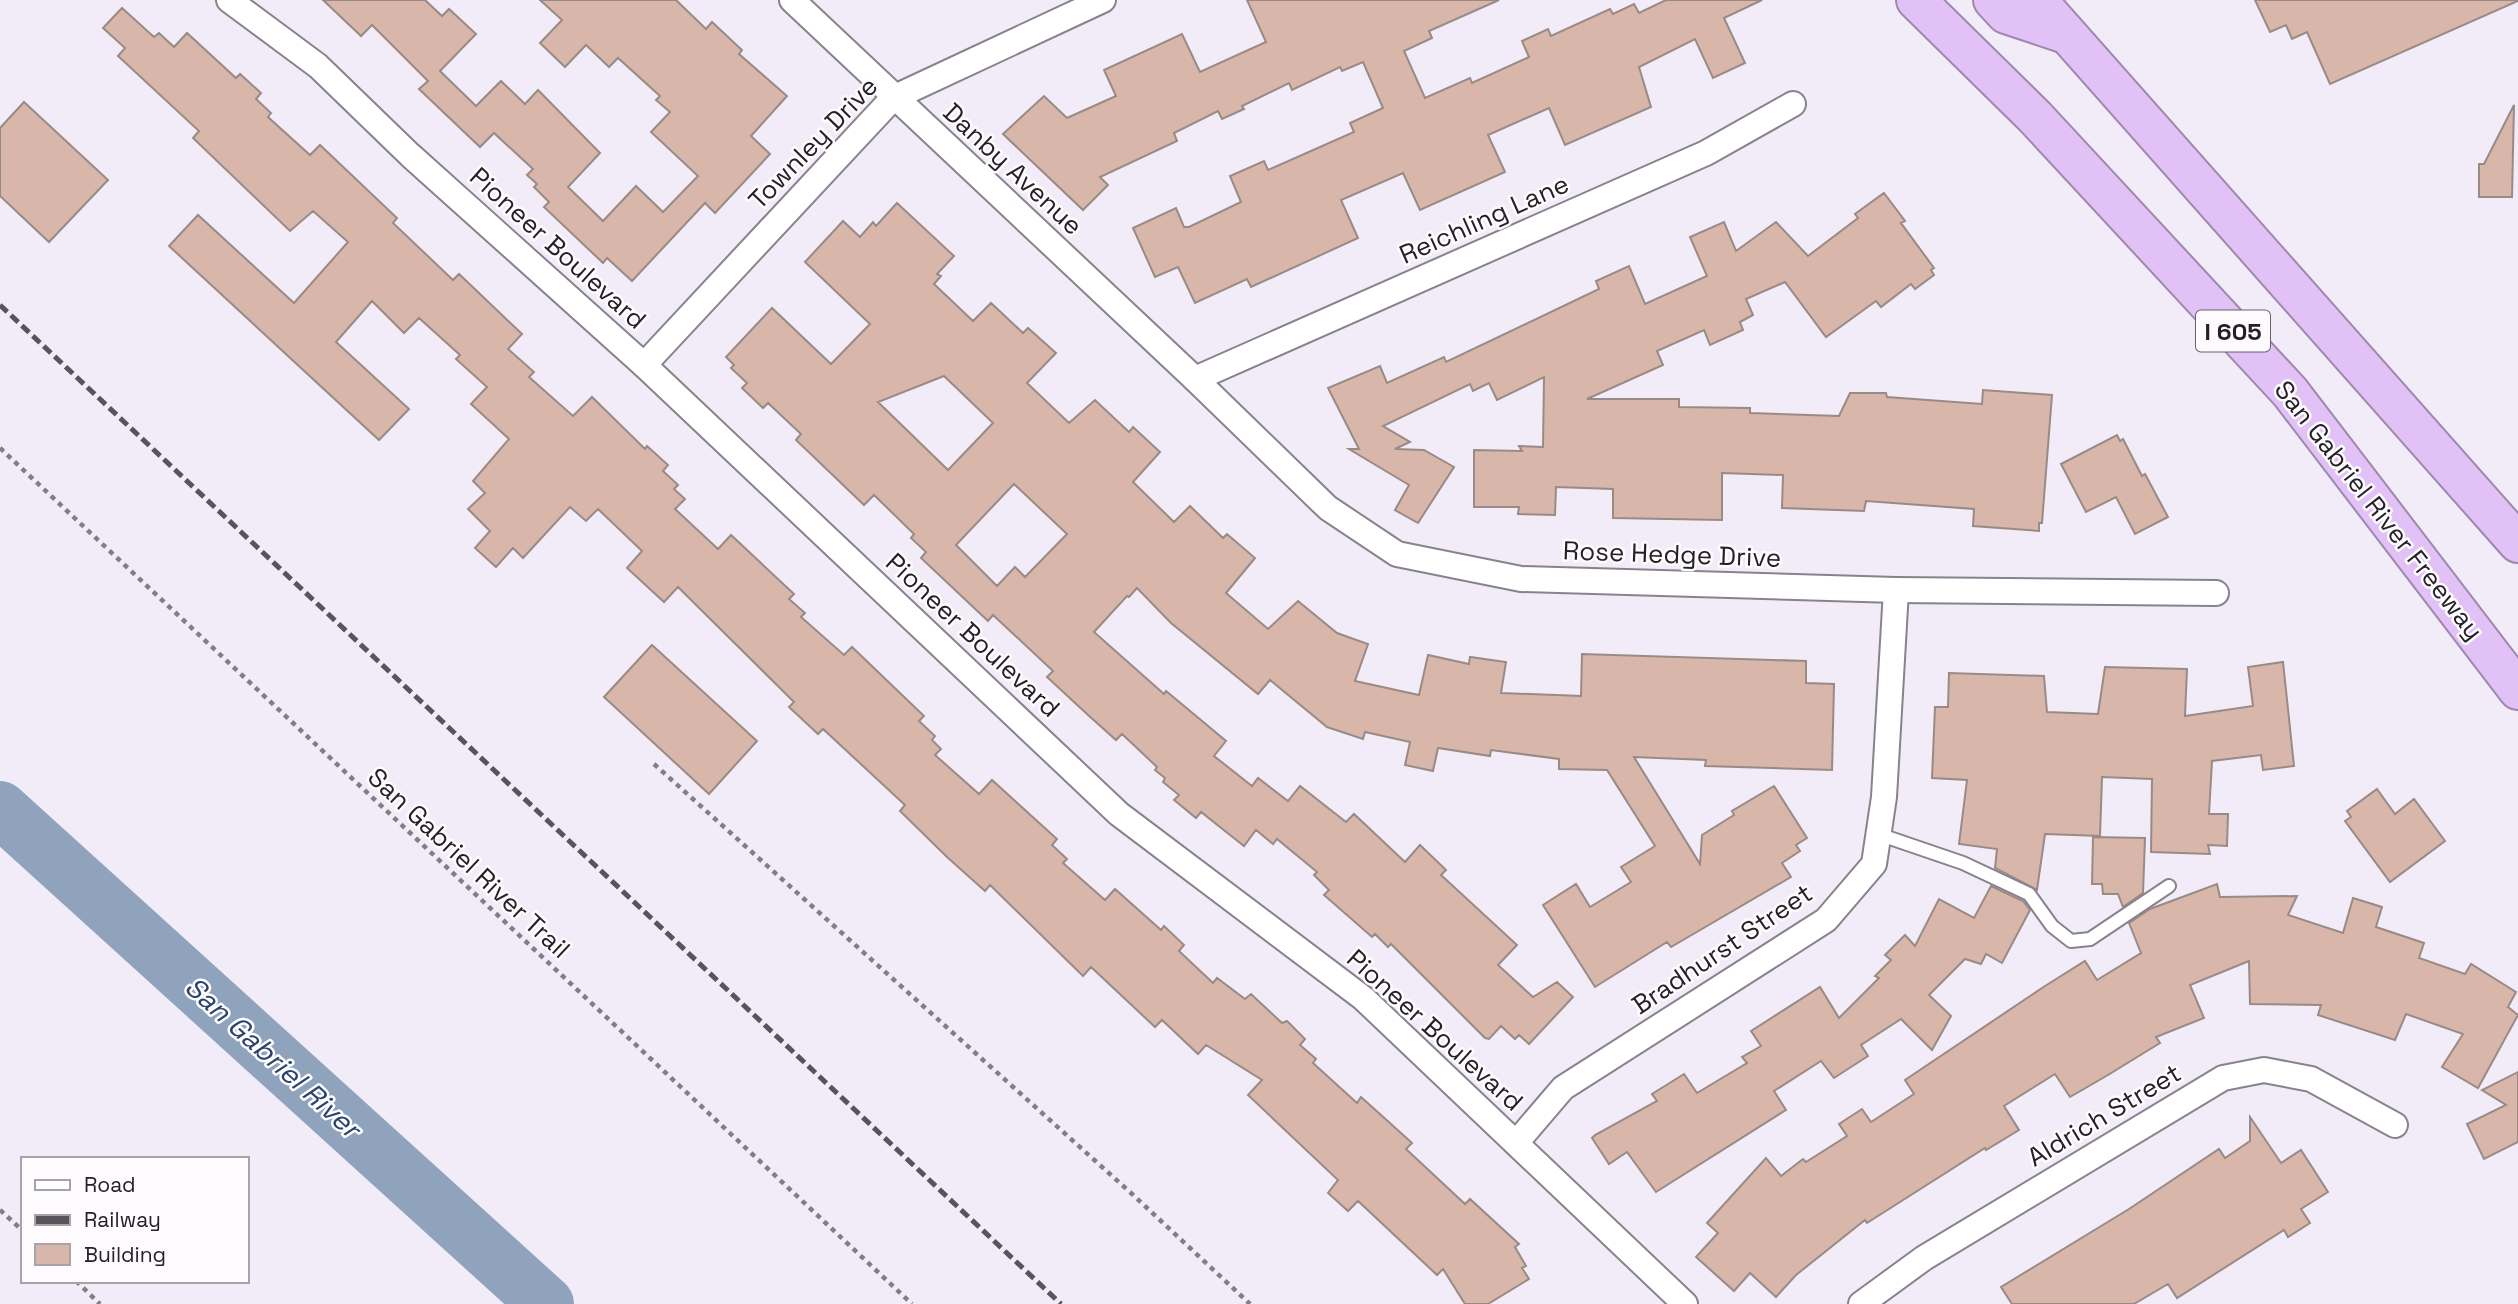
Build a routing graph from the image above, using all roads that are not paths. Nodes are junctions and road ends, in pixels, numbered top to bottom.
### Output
1 (229, 0) edge
2 (792, 0) edge
3 (1103, 0) edge
4 (1916, 0) edge
5 (1993, 0) edge
6 (2037, 0) edge
7 (2071, 36) junction
8 (893, 98) junction
9 (1793, 104) dead end
10 (644, 365) junction
11 (1195, 379) junction
12 (2518, 543) edge
13 (1896, 590) junction
14 (2216, 593) dead end
15 (2518, 690) edge
16 (1878, 834) junction
17 (2169, 886) dead end
18 (2395, 1125) dead end
19 (1516, 1143) junction
20 (1685, 1304) edge
21 (1861, 1304) edge

1 - 10 street, Pioneer Boulevard
2 - 8 street, Danby Avenue
3 - 8 street, Townley Drive
4 - 15 highway, San Gabriel River Freeway / I 605
5 - 7 highway
6 - 7 highway, I 605
7 - 12 highway, I 605
8 - 10 street, Townley Drive
8 - 11 street, Danby Avenue
9 - 11 street, Reichling Lane
10 - 19 street, Pioneer Boulevard
11 - 13 street, Rose Hedge Drive
13 - 14 street, Rose Hedge Drive
13 - 16 street, Bradhurst Street
16 - 17 lane
16 - 19 street, Bradhurst Street
18 - 21 street, Aldrich Street
19 - 20 street, Pioneer Boulevard

